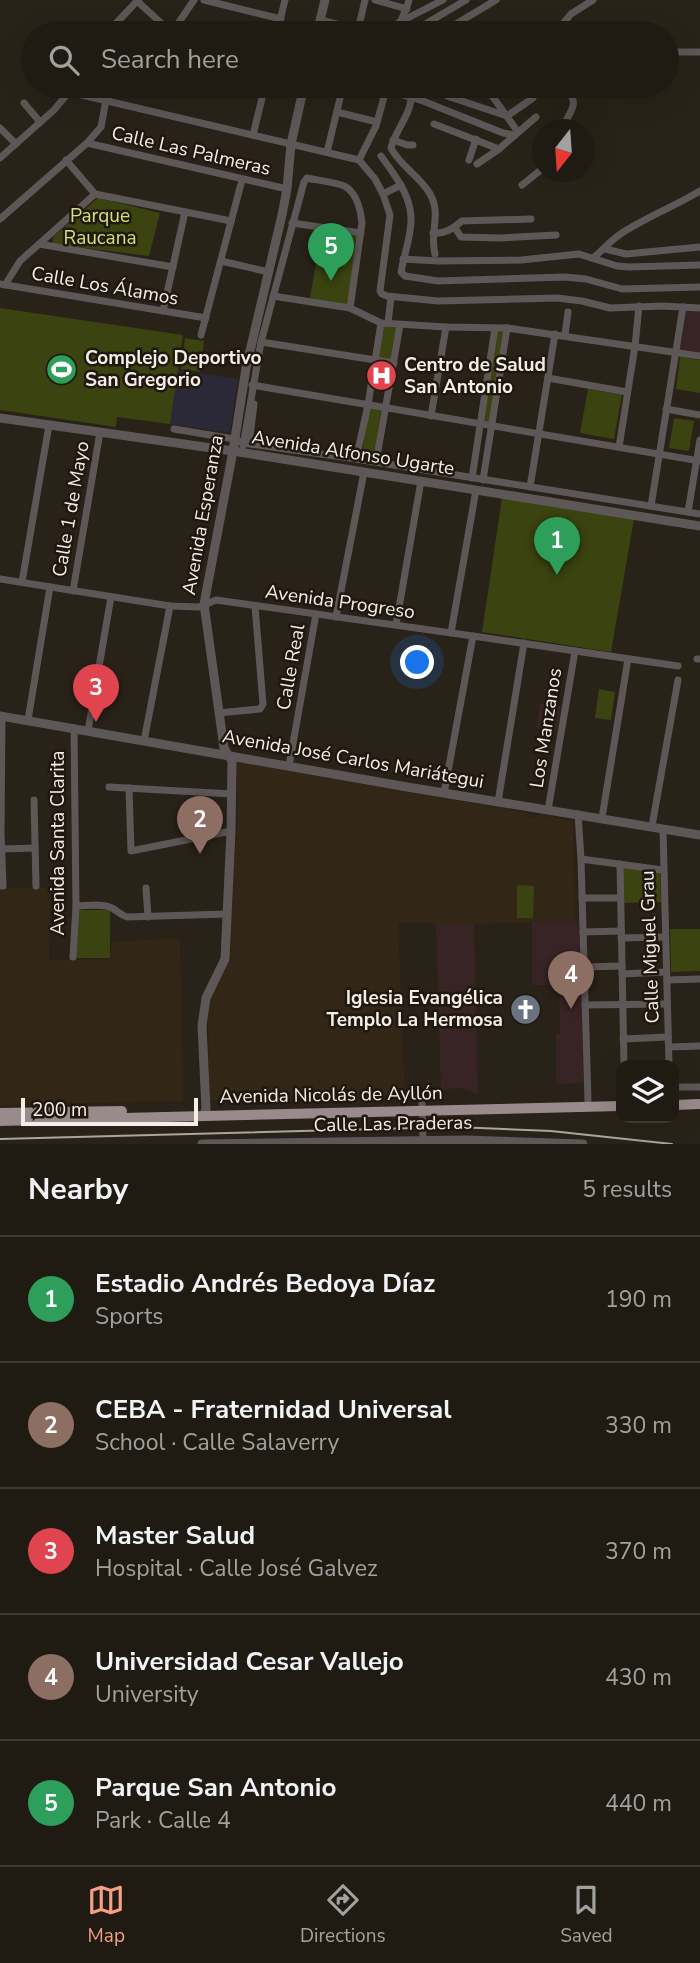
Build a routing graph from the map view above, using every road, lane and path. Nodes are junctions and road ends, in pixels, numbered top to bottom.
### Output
1 (138, 0) edge
2 (194, 0) edge
3 (204, 0) edge
4 (285, 0) edge
5 (325, 0) edge
6 (365, 0) edge
7 (375, 0) edge
8 (443, 0) edge
9 (466, 0) edge
10 (496, 0) edge
11 (593, 0) edge
12 (218, 2) edge
13 (240, 4) edge
14 (408, 4) edge
15 (281, 19) joint
16 (320, 20) joint
17 (118, 21) edge
18 (160, 21) edge
19 (179, 21) edge
20 (324, 21) edge
21 (360, 21) edge
22 (399, 21) edge
23 (402, 21) edge
24 (430, 21) edge
25 (461, 21) edge
26 (565, 21) edge
27 (679, 52) edge
28 (700, 52) edge
29 (62, 98) edge
30 (99, 98) edge
31 (262, 98) edge
32 (301, 98) edge
33 (340, 98) edge
34 (383, 98) edge
35 (411, 98) edge
36 (414, 98) edge
37 (453, 98) edge
38 (494, 98) edge
39 (533, 98) edge
40 (573, 98) edge
41 (106, 100) junction
42 (24, 103) dead end
43 (337, 112) junction
44 (507, 116) junction
45 (536, 117) dead end
46 (566, 119) edge
47 (40, 122) junction
48 (377, 122) junction
49 (434, 124) dead end
50 (0, 128) edge
51 (516, 134) junction
52 (253, 135) junction
53 (476, 139) junction
54 (393, 141) junction
55 (87, 143) junction
56 (16, 144) junction
57 (291, 144) junction
58 (413, 145) dead end
59 (499, 149) junction
60 (327, 152) junction
61 (381, 156) dead end
62 (0, 159) edge
63 (66, 160) junction
64 (359, 160) junction
65 (469, 160) dead end
66 (477, 164) dead end
67 (532, 177) edge
68 (242, 180) junction
69 (401, 184) junction
70 (522, 185) dead end
71 (287, 189) junction
72 (700, 191) edge
73 (95, 194) junction
74 (383, 194) junction
75 (184, 212) junction
76 (0, 219) edge
77 (530, 219) dead end
78 (231, 221) junction
79 (292, 223) junction
80 (455, 228) junction
81 (361, 233) junction
82 (433, 233) junction
83 (556, 235) dead end
84 (39, 244) junction
85 (700, 247) edge
86 (605, 249) junction
87 (435, 254) dead end
88 (593, 258) junction
89 (403, 259) junction
90 (221, 261) junction
91 (700, 265) edge
92 (173, 267) junction
93 (269, 272) junction
94 (3, 284) edge
95 (700, 287) edge
96 (273, 296) junction
97 (391, 296) junction
98 (639, 306) junction
99 (683, 307) junction
100 (350, 308) junction
101 (700, 308) edge
102 (163, 312) junction
103 (568, 312) dead end
104 (206, 318) junction
105 (384, 323) junction
106 (400, 325) junction
107 (446, 327) junction
108 (495, 328) junction
109 (507, 328) junction
110 (555, 334) junction
111 (201, 335) dead end
112 (565, 335) junction
113 (261, 342) junction
114 (635, 346) junction
115 (675, 352) junction
116 (700, 356) edge
117 (375, 361) junction
118 (394, 363) junction
119 (548, 378) junction
120 (255, 386) junction
121 (627, 392) junction
122 (368, 405) junction
123 (385, 408) junction
124 (666, 408) junction
125 (431, 415) junction
126 (700, 415) edge
127 (0, 418) edge
128 (480, 424) junction
129 (49, 425) junction
130 (491, 426) junction
131 (174, 429) dead end
132 (100, 432) junction
133 (539, 434) junction
134 (700, 440) edge
135 (238, 446) junction
136 (619, 447) junction
137 (279, 448) junction
138 (659, 454) junction
139 (356, 459) junction
140 (698, 461) edge
141 (376, 463) junction
142 (364, 472) junction
143 (472, 478) junction
144 (483, 480) junction
145 (421, 481) junction
146 (530, 487) junction
147 (476, 490) junction
148 (651, 506) junction
149 (688, 513) junction
150 (700, 514) edge
151 (700, 526) edge
152 (0, 579) edge
153 (22, 582) junction
154 (50, 587) junction
155 (73, 591) junction
156 (111, 597) junction
157 (204, 604) junction
158 (170, 606) junction
159 (255, 606) junction
160 (316, 614) junction
161 (336, 617) junction
162 (396, 625) junction
163 (451, 633) junction
164 (473, 636) junction
165 (524, 643) junction
166 (575, 651) junction
167 (628, 659) junction
168 (678, 666) dead end
169 (678, 680) dead end
170 (218, 713) junction
171 (1, 716) edge
172 (28, 720) junction
173 (74, 728) junction
174 (88, 731) junction
175 (144, 740) junction
176 (228, 754) junction
177 (289, 766) junction
178 (109, 787) dead end
179 (129, 788) junction
180 (1, 791) edge
181 (444, 793) junction
182 (232, 794) junction
183 (34, 800) dead end
184 (498, 802) junction
185 (548, 810) junction
186 (578, 814) junction
187 (602, 818) junction
188 (652, 826) junction
189 (663, 828) junction
190 (232, 831) junction
191 (0, 833) edge
192 (700, 835) edge
193 (35, 848) junction
194 (1, 849) edge
195 (581, 859) junction
196 (620, 864) junction
197 (663, 870) junction
198 (1, 886) edge
199 (36, 886) dead end
200 (146, 888) dead end
201 (582, 898) junction
202 (620, 898) junction
203 (76, 906) junction
204 (227, 914) junction
205 (148, 916) junction
206 (583, 932) junction
207 (621, 935) junction
208 (665, 937) junction
209 (73, 957) dead end
210 (584, 967) junction
211 (622, 970) junction
212 (666, 976) junction
213 (700, 979) edge
214 (667, 1004) junction
215 (585, 1005) junction
216 (622, 1005) junction
217 (668, 1037) junction
218 (623, 1039) junction
219 (700, 1046) edge
220 (669, 1047) junction
221 (624, 1060) edge
222 (669, 1060) edge
223 (679, 1087) edge
224 (700, 1087) edge
225 (700, 1098) edge
226 (679, 1099) edge
227 (588, 1101) junction
228 (616, 1101) edge
229 (700, 1104) edge
230 (679, 1105) edge
231 (616, 1106) edge
232 (422, 1107) junction
233 (205, 1112) junction
234 (0, 1113) edge
235 (0, 1121) edge
236 (425, 1142) edge
237 (466, 1142) edge
238 (263, 1143) edge
239 (303, 1143) edge
240 (362, 1143) edge
241 (202, 1144) edge
242 (583, 1144) edge

1 - 17 street
1 - 18 street
2 - 19 street
3 - 12 street
4 - 15 street
5 - 16 street
6 - 21 street
7 - 14 street
8 - 23 street
9 - 24 street
10 - 25 street
11 - 26 street
12 - 13 street
13 - 15 street
14 - 22 street
16 - 20 street
27 - 28 street
29 - 47 street
30 - 41 street
31 - 52 street
32 - 57 street, Avenida Esperanza
33 - 43 street
34 - 48 street
35 - 54 street
36 - 51 street
37 - 44 street
38 - 44 street
39 - 44 street
40 - 46 street
41 - 52 street
41 - 55 street
42 - 47 street
43 - 48 street
43 - 60 street
44 - 51 street
45 - 51 street
47 - 56 street
48 - 64 street
49 - 53 street
50 - 56 street
51 - 59 street
52 - 57 street
53 - 59 street
53 - 65 street
54 - 58 street
54 - 82 street
55 - 63 street
55 - 68 street, Calle Las Palmeras
56 - 62 street
57 - 60 street
57 - 71 street, Avenida Esperanza
59 - 66 street
60 - 64 street
61 - 69 street
63 - 73 street
63 - 76 street
64 - 74 street
67 - 70 street
68 - 71 street, Calle Las Palmeras
68 - 78 street
69 - 74 street
69 - 89 street
71 - 93 street, Avenida Esperanza
72 - 86 street
73 - 75 street
73 - 84 street
74 - 97 street
75 - 78 street
75 - 92 street
77 - 80 street
78 - 90 street
79 - 81 street
79 - 81 street
79 - 96 street
80 - 82 street
80 - 83 street
81 - 100 street
82 - 87 street
84 - 92 street
84 - 94 street
85 - 86 street
86 - 88 street
88 - 89 street
88 - 91 street
89 - 95 street
90 - 93 street
90 - 104 street
92 - 102 street
93 - 135 street, Avenida Esperanza
94 - 102 street, Calle Los Álamos
96 - 100 street
96 - 113 street
97 - 98 street
97 - 105 street
98 - 99 street
98 - 114 street
99 - 101 street
99 - 115 street
100 - 105 street
102 - 104 street, Calle Los Álamos
103 - 112 street
104 - 111 street
105 - 106 street
105 - 117 street
106 - 107 street
106 - 118 street
107 - 108 street
107 - 125 street
108 - 109 street
108 - 128 street
109 - 110 street
109 - 130 street
110 - 112 street
110 - 119 street
112 - 114 street
113 - 117 street
113 - 120 street
114 - 115 street
114 - 121 street
115 - 116 street
115 - 124 street
117 - 118 street
117 - 122 street
118 - 123 street
119 - 121 street
119 - 133 street
120 - 122 street
120 - 135 street
120 - 137 street
121 - 136 street
122 - 123 street
122 - 139 street
123 - 125 street
123 - 141 street
124 - 126 street
124 - 138 street
125 - 128 street
127 - 129 street, Avenida Alfonso Ugarte
128 - 130 street
128 - 143 street
129 - 132 street, Avenida Alfonso Ugarte
129 - 153 street
130 - 133 street
130 - 144 street
131 - 135 street
132 - 135 street, Avenida Alfonso Ugarte
132 - 155 street, Calle 1 de Mayo
133 - 136 street
133 - 146 street
134 - 140 street
135 - 137 street, Avenida Alfonso Ugarte
135 - 142 street, Avenida Alfonso Ugarte
135 - 157 street, Avenida Esperanza
136 - 138 street
137 - 139 street, Avenida Alfonso Ugarte
138 - 140 street
138 - 148 street
139 - 141 street, Avenida Alfonso Ugarte
140 - 149 street
141 - 143 street, Avenida Alfonso Ugarte
142 - 145 street, Avenida Alfonso Ugarte
142 - 161 street
143 - 144 street, Avenida Alfonso Ugarte
144 - 146 street, Avenida Alfonso Ugarte
145 - 147 street, Avenida Alfonso Ugarte
145 - 162 street
146 - 148 street, Avenida Alfonso Ugarte
147 - 151 street, Avenida Alfonso Ugarte
147 - 163 street
148 - 149 street, Avenida Alfonso Ugarte
149 - 150 street, Avenida Alfonso Ugarte
152 - 153 street, Avenida Progreso
153 - 154 street, Avenida Progreso
154 - 155 street, Avenida Progreso
154 - 172 street
155 - 156 street, Avenida Progreso
156 - 158 street, Avenida Progreso
156 - 174 street
157 - 158 street, Avenida Progreso
157 - 159 street, Avenida Progreso
157 - 170 street, Avenida Esperanza
158 - 175 street
159 - 160 street, Avenida Progreso
159 - 170 street
160 - 161 street, Avenida Progreso
160 - 177 street, Calle Real
161 - 162 street, Avenida Progreso
162 - 163 street, Avenida Progreso
163 - 164 street, Avenida Progreso
164 - 165 street, Avenida Progreso
164 - 181 street
165 - 166 street, Avenida Progreso
165 - 184 street
166 - 167 street, Avenida Progreso
166 - 185 street, Los Manzanos
167 - 168 street, Avenida Progreso
167 - 187 street
169 - 188 street
170 - 176 street, Avenida Esperanza
171 - 172 street, Avenida José Carlos Mariátegui
171 - 180 street
172 - 173 street, Avenida José Carlos Mariátegui
173 - 174 street, Avenida José Carlos Mariátegui
173 - 203 street, Avenida Santa Clarita
174 - 175 street, Avenida José Carlos Mariátegui
175 - 176 street, Avenida José Carlos Mariátegui
176 - 177 street, Avenida José Carlos Mariátegui
176 - 182 street, Avenida Esperanza
177 - 181 street, Avenida José Carlos Mariátegui
178 - 179 street
179 - 182 street
179 - 190 street
180 - 191 street
181 - 184 street, Avenida José Carlos Mariátegui
182 - 190 street, Avenida Esperanza
183 - 193 street
184 - 185 street, Avenida José Carlos Mariátegui
185 - 186 street, Avenida José Carlos Mariátegui
186 - 187 street, Avenida José Carlos Mariátegui
186 - 195 street
187 - 188 street, Avenida José Carlos Mariátegui
188 - 189 street, Avenida José Carlos Mariátegui
189 - 192 street, Avenida José Carlos Mariátegui
189 - 197 street, Calle Miguel Grau
190 - 204 street, Avenida Esperanza
191 - 194 street
193 - 194 street
193 - 199 street
194 - 198 street
195 - 196 street
195 - 201 street
196 - 197 street
196 - 202 street
197 - 208 street, Calle Miguel Grau
200 - 205 street
201 - 202 street
201 - 206 street
202 - 207 street
203 - 205 street
203 - 209 street, Avenida Santa Clarita
204 - 205 street
204 - 233 street, Avenida Esperanza
206 - 207 street
206 - 210 street
207 - 208 street
207 - 211 street
208 - 212 street, Calle Miguel Grau
210 - 211 street
210 - 215 street
211 - 212 street
211 - 216 street
212 - 213 street
212 - 214 street, Calle Miguel Grau
214 - 216 street
214 - 217 street, Calle Miguel Grau
215 - 216 street
215 - 227 street
216 - 218 street
217 - 218 street
217 - 220 street, Calle Miguel Grau
218 - 221 street
219 - 220 street
220 - 222 street, Calle Miguel Grau
223 - 224 street
225 - 226 main road
227 - 228 main road, Avenida Nicolás de Ayllón
227 - 232 main road, Avenida Nicolás de Ayllón
229 - 230 main road
231 - 232 main road, Avenida Nicolás de Ayllón
232 - 233 main road, Avenida Nicolás de Ayllón
232 - 236 street
233 - 234 main road, Avenida Nicolás de Ayllón
233 - 235 main road, Avenida Nicolás de Ayllón
236 - 237 street, Calle Las Praderas
236 - 240 street, Calle Las Praderas
237 - 242 street, Calle Las Praderas
238 - 239 street, Calle Las Praderas
238 - 241 street, Calle Las Praderas
239 - 240 street, Calle Las Praderas

